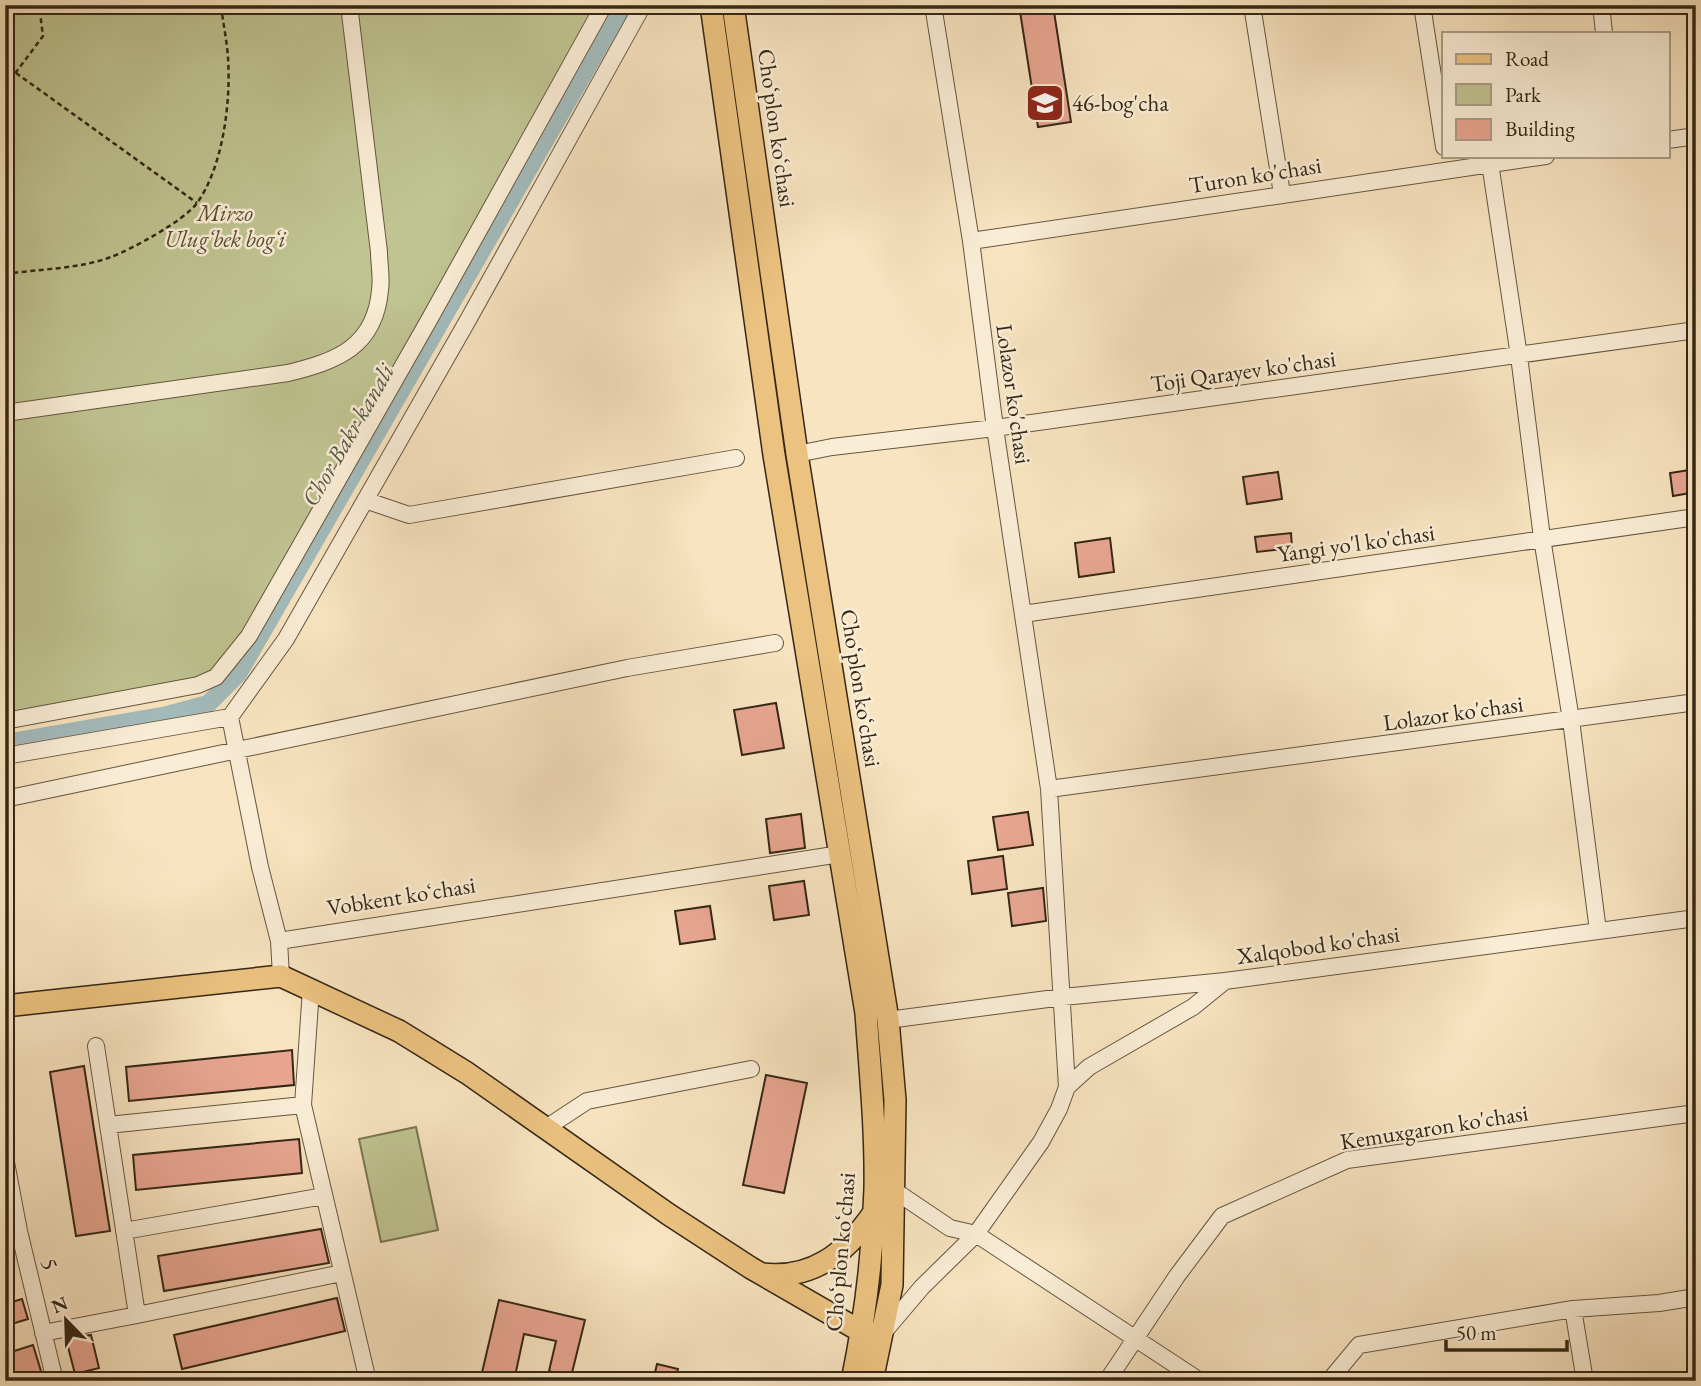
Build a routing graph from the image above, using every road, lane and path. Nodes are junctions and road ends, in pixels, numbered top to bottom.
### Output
1 (39, 5) edge
2 (221, 5) edge
3 (349, 5) edge
4 (604, 5) edge
5 (643, 5) edge
6 (711, 5) edge
7 (733, 5) edge
8 (933, 5) edge
9 (1252, 5) edge
10 (1422, 5) edge
11 (1601, 5) edge
12 (1604, 32) edge
13 (16, 73) junction
14 (5, 87) edge
15 (1442, 134) edge
16 (1696, 136) edge
17 (1670, 140) edge
18 (1530, 158) edge
19 (1446, 163) edge
20 (1490, 163) junction
21 (1282, 194) junction
22 (197, 203) junction
23 (971, 241) junction
24 (5, 274) edge
25 (1696, 330) edge
26 (1519, 356) junction
27 (5, 413) edge
28 (995, 428) junction
29 (797, 454) junction
30 (736, 458) dead end
31 (365, 500) junction
32 (1696, 517) edge
33 (1542, 538) junction
34 (1023, 614) junction
35 (775, 643) dead end
36 (1696, 702) edge
37 (230, 718) junction
38 (1571, 720) junction
39 (5, 721) edge
40 (235, 750) junction
41 (5, 756) edge
42 (1049, 789) junction
43 (5, 799) edge
44 (840, 854) junction
45 (1696, 918) edge
46 (1598, 931) junction
47 (279, 941) junction
48 (281, 976) junction
49 (1225, 981) junction
50 (311, 989) junction
51 (1063, 997) junction
52 (5, 1006) edge
53 (888, 1020) junction
54 (96, 1046) dead end
55 (751, 1069) dead end
56 (1068, 1087) junction
57 (303, 1105) junction
58 (1696, 1113) edge
59 (108, 1125) junction
60 (546, 1128) junction
61 (5, 1157) edge
62 (895, 1191) junction
63 (324, 1196) junction
64 (873, 1214) junction
65 (124, 1231) junction
66 (976, 1234) junction
67 (342, 1273) junction
68 (760, 1273) junction
69 (1696, 1297) edge
70 (1573, 1309) junction
71 (137, 1315) junction
72 (43, 1333) junction
73 (873, 1333) junction
74 (1135, 1340) junction
75 (55, 1381) edge
76 (368, 1381) edge
77 (852, 1381) edge
78 (873, 1381) edge
79 (1107, 1381) edge
80 (1200, 1381) edge
81 (1329, 1381) edge
82 (1586, 1381) edge

1 - 13 path
2 - 22 path
3 - 27 street
4 - 39 street
5 - 31 street
6 - 44 main road, Choʻplon koʻchasi
7 - 29 main road, Choʻplon koʻchasi
8 - 23 street, Lolazor ko'chasi
9 - 21 street
10 - 15 street
11 - 12 street
13 - 14 path
13 - 22 path
16 - 17 street
18 - 20 street, Turon ko'chasi
19 - 20 street, Turon ko'chasi
19 - 21 street, Turon ko'chasi
20 - 26 street
21 - 23 street, Turon ko'chasi
22 - 24 path
23 - 28 street, Lolazor ko'chasi
25 - 26 street, Toji Qarayev ko'chasi
26 - 28 street, Toji Qarayev ko'chasi
26 - 33 street
28 - 29 street, Toji Qarayev ko'chasi
28 - 34 street, Lolazor ko'chasi
29 - 53 main road, Choʻplon koʻchasi
30 - 31 street
31 - 37 street
32 - 33 street, Yangi yo'l ko'chasi
33 - 34 street, Yangi yo'l ko'chasi
33 - 38 street
34 - 42 street, Lolazor ko'chasi
35 - 40 street
36 - 38 street, Lolazor ko'chasi
37 - 40 street
37 - 41 street
38 - 42 street, Lolazor ko'chasi
38 - 46 street
40 - 43 street
40 - 47 street
42 - 51 street, Lolazor ko'chasi
44 - 47 street, Vobkent koʻchasi
44 - 64 main road, Choʻplon koʻchasi
45 - 46 street, Xalqobod ko'chasi
46 - 49 street, Xalqobod ko'chasi
47 - 48 street
48 - 50 main road
48 - 52 main road
49 - 51 street
49 - 56 street, Xalqobod ko'chasi
50 - 57 street
50 - 60 main road
51 - 53 street
51 - 56 street, Lolazor ko'chasi
53 - 62 main road, Choʻplon koʻchasi
54 - 59 street
55 - 60 street
56 - 66 street, Xalqobod ko'chasi
57 - 59 street
57 - 63 street
58 - 74 street, Kemuxgaron ko'chasi
59 - 65 street
60 - 68 main road
61 - 72 street, 5 / 5
62 - 66 street
62 - 73 main road, Choʻplon koʻchasi
63 - 65 street
63 - 67 street
64 - 68 main road
64 - 73 main road, Choʻplon koʻchasi
65 - 71 street
66 - 73 street, Xalqobod ko'chasi
66 - 74 street
67 - 71 street
67 - 76 street
68 - 73 main road
69 - 70 street
70 - 81 street
70 - 82 street
71 - 72 street
72 - 75 street, 5 / 5
73 - 77 main road, Choʻplon koʻchasi
73 - 78 main road, Choʻplon koʻchasi
74 - 79 street, Kemuxgaron ko'chasi
74 - 80 street

